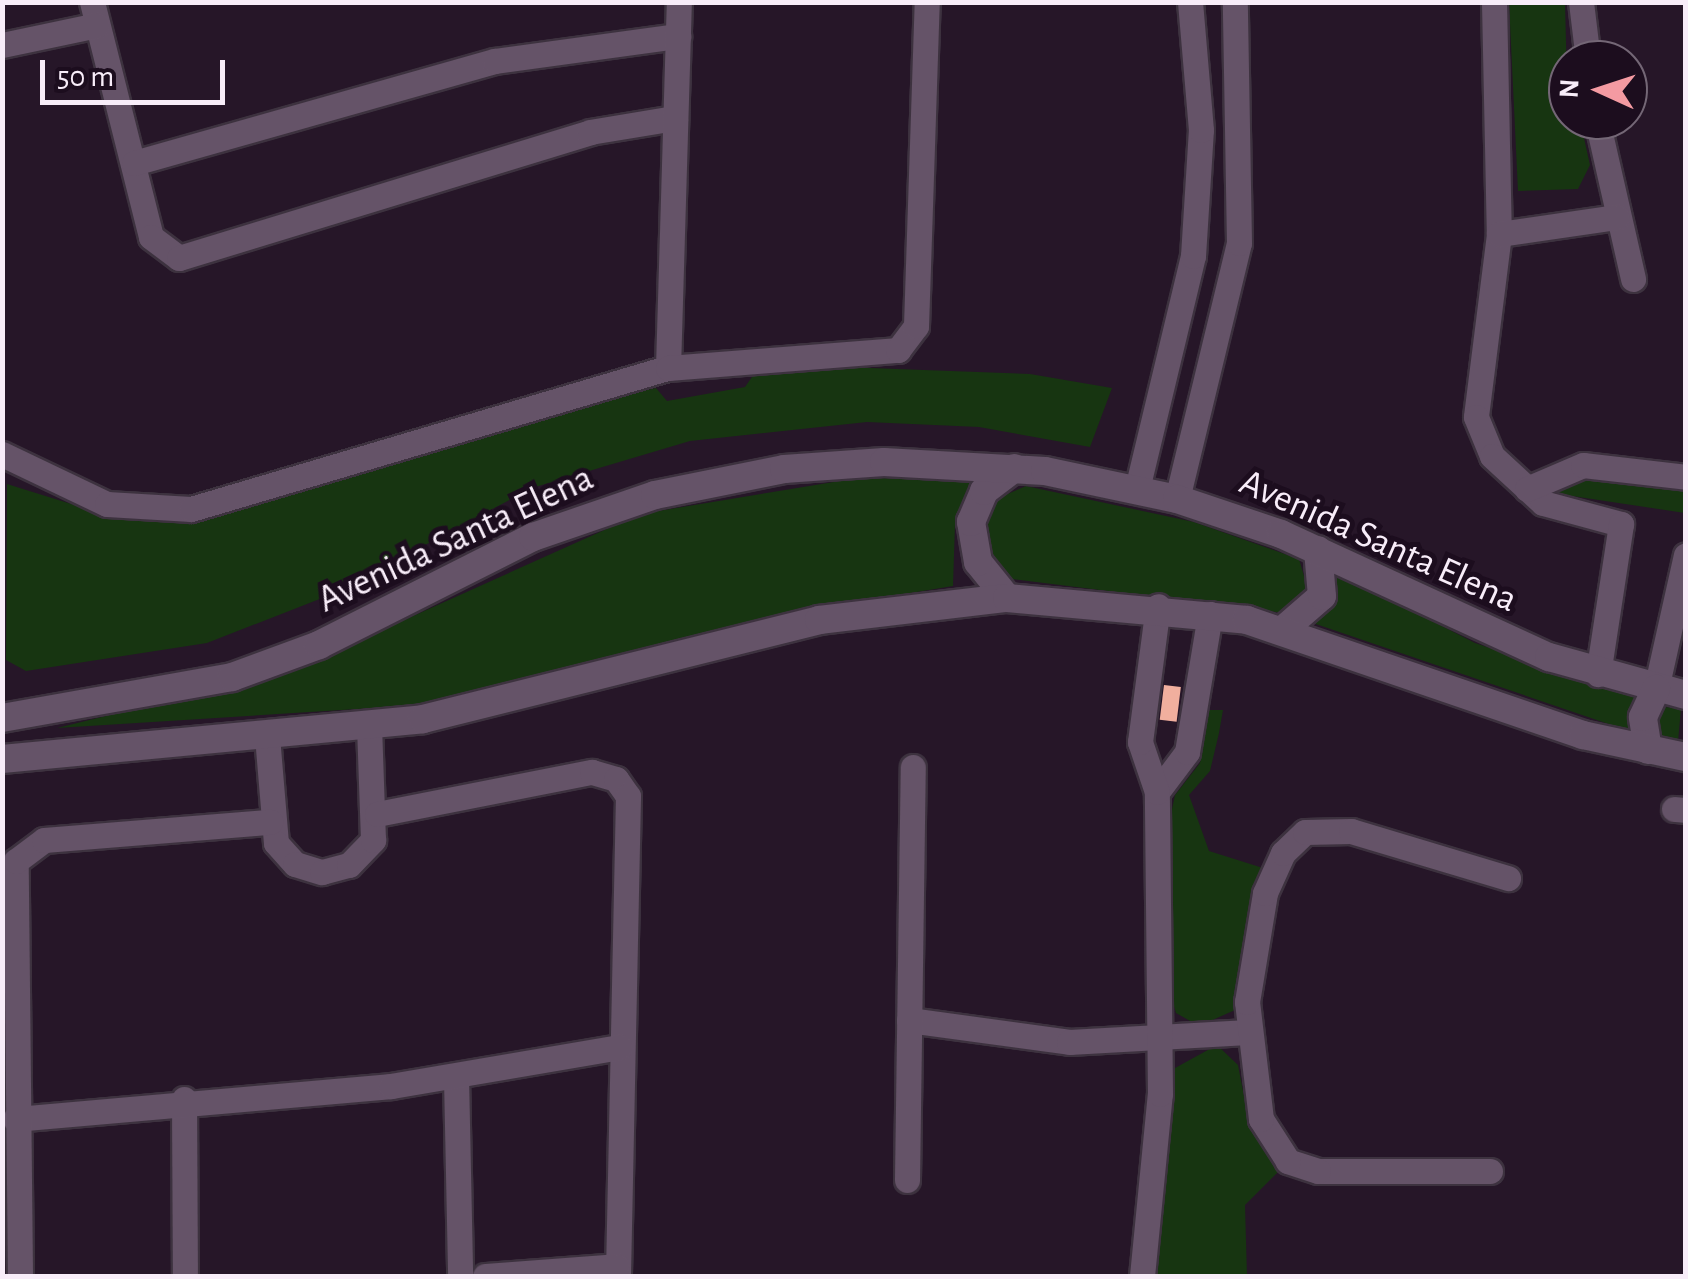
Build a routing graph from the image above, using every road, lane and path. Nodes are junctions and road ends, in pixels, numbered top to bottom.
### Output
1 (679, 2) edge
2 (927, 2) edge
3 (1190, 2) edge
4 (1235, 2) edge
5 (1494, 2) edge
6 (1581, 2) edge
7 (94, 14) edge
8 (678, 36) junction
9 (1586, 40) edge
10 (2, 46) edge
11 (675, 118) junction
12 (1602, 140) edge
13 (134, 163) junction
14 (1617, 217) junction
15 (1499, 234) junction
16 (1632, 279) dead end
17 (668, 368) junction
18 (2, 454) edge
19 (1014, 468) junction
20 (1686, 477) edge
21 (1138, 489) junction
22 (1528, 489) junction
23 (1177, 499) junction
24 (1318, 550) junction
25 (1686, 555) edge
26 (1007, 598) junction
27 (1158, 606) junction
28 (1210, 614) junction
29 (1284, 629) junction
30 (1598, 674) junction
31 (1656, 689) junction
32 (1686, 695) edge
33 (2, 718) edge
34 (369, 728) junction
35 (267, 736) junction
36 (1648, 750) junction
37 (1686, 757) edge
38 (2, 759) edge
39 (913, 767) dead end
40 (1156, 792) junction
41 (377, 814) junction
42 (270, 822) junction
43 (1508, 878) dead end
44 (909, 1020) junction
45 (1248, 1032) junction
46 (1158, 1039) junction
47 (620, 1047) junction
48 (456, 1077) junction
49 (184, 1099) junction
50 (15, 1119) junction
51 (1490, 1171) dead end
52 (907, 1180) dead end
53 (618, 1271) edge
54 (20, 1276) edge
55 (185, 1276) edge
56 (460, 1276) edge
57 (485, 1276) edge
58 (1142, 1276) edge

1 - 8 street
2 - 17 street
3 - 21 street
4 - 23 street
5 - 15 street
6 - 9 street
7 - 10 street
7 - 13 street
8 - 11 street
8 - 13 street
11 - 13 street
11 - 17 street
12 - 14 street
14 - 15 street
14 - 16 street
15 - 22 street
17 - 18 street
19 - 21 street, Avenida Santa Elena
19 - 26 street
19 - 33 street, Avenida Santa Elena
20 - 22 street
21 - 23 street, Avenida Santa Elena
22 - 30 street
23 - 24 street, Avenida Santa Elena
24 - 29 street
24 - 30 street, Avenida Santa Elena
25 - 31 street
26 - 27 street
26 - 34 street
27 - 28 street
27 - 40 street
28 - 29 street
28 - 40 street
29 - 36 street
30 - 31 street, Avenida Santa Elena
31 - 32 street, Avenida Santa Elena
31 - 36 street
34 - 35 street
34 - 41 street
35 - 38 street
35 - 42 street
36 - 37 street
39 - 44 street
40 - 46 street
41 - 42 street
41 - 47 street
42 - 50 street
43 - 45 street
44 - 46 street
44 - 52 street
45 - 46 street
45 - 51 street
46 - 58 street
47 - 48 street
47 - 53 street
48 - 49 street
48 - 56 street
49 - 50 street
49 - 55 street
50 - 54 street
53 - 57 street

